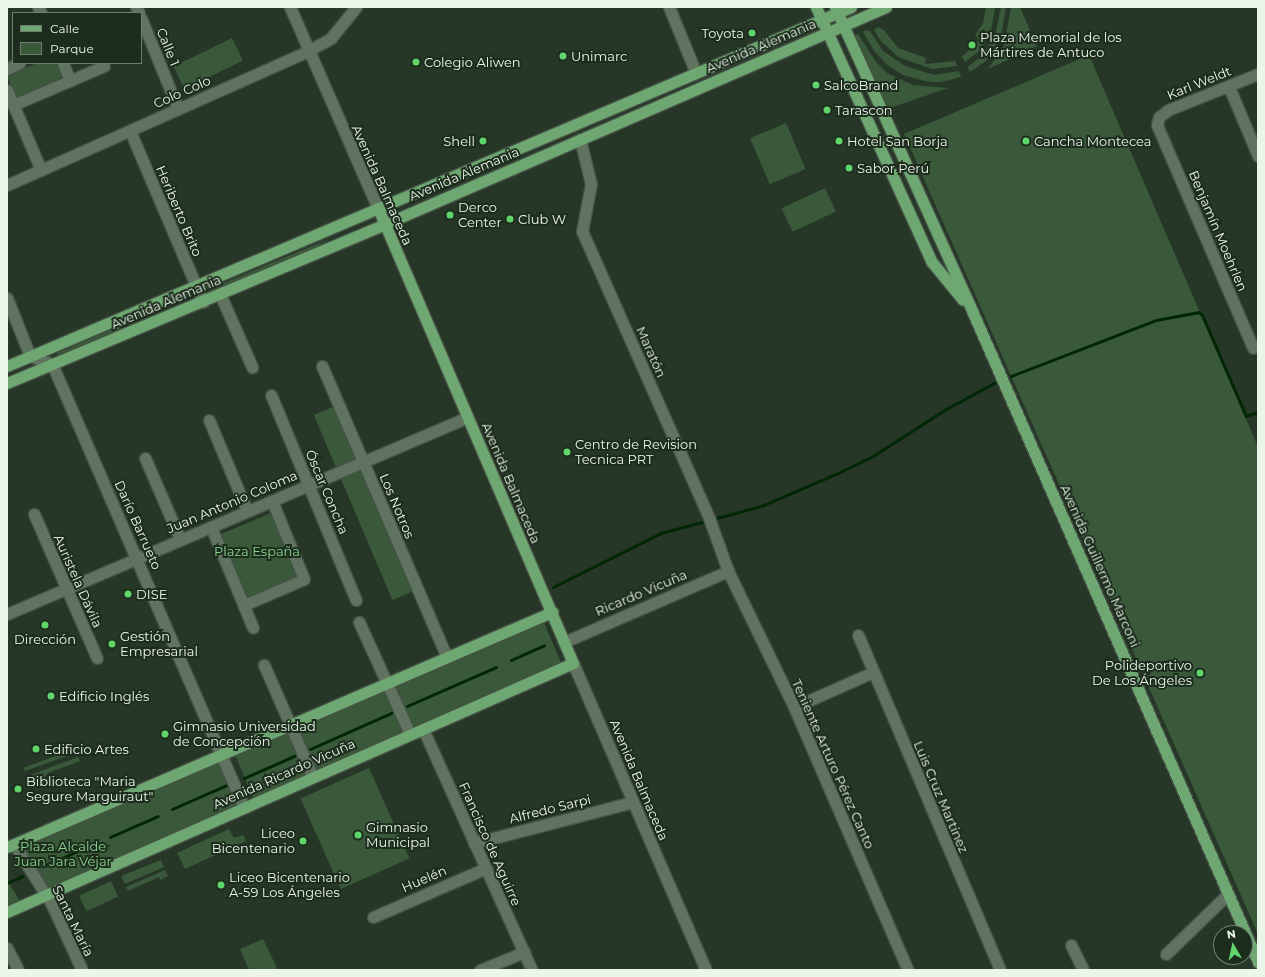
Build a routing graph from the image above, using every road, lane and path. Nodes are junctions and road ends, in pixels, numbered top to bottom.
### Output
1 (290, 7) edge
2 (356, 7) edge
3 (668, 7) edge
4 (816, 7) edge
5 (850, 7) edge
6 (886, 7) edge
7 (836, 10) edge
8 (142, 20) edge
9 (821, 20) junction
10 (843, 26) junction
11 (827, 33) junction
12 (308, 51) junction
13 (18, 64) edge
14 (63, 64) edge
15 (104, 66) dead end
16 (7, 69) edge
17 (696, 73) junction
18 (1258, 74) edge
19 (70, 81) junction
20 (1229, 87) junction
21 (7, 90) edge
22 (878, 104) junction
23 (14, 105) junction
24 (178, 109) junction
25 (861, 111) junction
26 (1158, 125) joint
27 (130, 131) junction
28 (580, 139) junction
29 (1258, 156) edge
30 (41, 170) junction
31 (912, 178) junction
32 (7, 185) edge
33 (895, 186) junction
34 (378, 208) junction
35 (385, 224) junction
36 (196, 285) junction
37 (220, 294) junction
38 (7, 298) edge
39 (203, 302) junction
40 (973, 313) junction
41 (1253, 348) dead end
42 (30, 356) junction
43 (52, 364) junction
44 (7, 366) edge
45 (252, 366) dead end
46 (322, 366) dead end
47 (7, 383) edge
48 (271, 395) dead end
49 (468, 417) junction
50 (209, 420) dead end
51 (145, 458) dead end
52 (363, 463) junction
53 (308, 485) junction
54 (272, 501) junction
55 (247, 511) junction
56 (34, 514) dead end
57 (211, 527) junction
58 (180, 539) junction
59 (137, 558) junction
60 (728, 571) junction
61 (66, 588) junction
62 (356, 600) dead end
63 (244, 605) junction
64 (552, 612) junction
65 (7, 614) edge
66 (359, 622) dead end
67 (253, 628) dead end
68 (858, 635) dead end
69 (564, 642) junction
70 (97, 658) dead end
71 (446, 658) junction
72 (573, 663) junction
73 (264, 665) dead end
74 (873, 672) junction
75 (386, 684) junction
76 (794, 707) junction
77 (290, 725) junction
78 (423, 729) junction
79 (410, 734) junction
80 (222, 754) junction
81 (313, 777) junction
82 (633, 802) junction
83 (244, 807) junction
84 (474, 843) junction
85 (11, 845) edge
86 (486, 868) junction
87 (1228, 894) junction
88 (46, 895) junction
89 (7, 912) edge
90 (373, 916) dead end
91 (1071, 945) dead end
92 (7, 948) edge
93 (524, 952) junction
94 (1166, 954) dead end
95 (1258, 962) edge
96 (18, 970) edge
97 (82, 970) edge
98 (480, 970) edge
99 (532, 970) edge
100 (706, 970) edge
101 (908, 970) edge
102 (1000, 970) edge
103 (1083, 970) edge

1 - 12 street, Avenida Balmaceda
2 - 12 street, Colo Colo
3 - 17 street
4 - 9 main road, Avenida Guillermo Marconi
5 - 7 main road, Avenida Alemania
6 - 10 main road, Avenida Alemania
7 - 9 main road, Avenida Alemania
7 - 10 main road, Avenida Guillermo Marconi
8 - 24 street, Calle 1
9 - 11 main road, Avenida Guillermo Marconi
9 - 17 main road, Avenida Alemania
10 - 11 main road, Avenida Alemania
10 - 22 main road, Avenida Guillermo Marconi
11 - 25 main road, Avenida Guillermo Marconi
11 - 28 main road, Avenida Alemania
12 - 24 street, Colo Colo
12 - 34 street, Avenida Balmaceda
13 - 16 street
14 - 19 street
15 - 19 street
17 - 34 main road, Avenida Alemania
18 - 20 street, Karl Weldt
19 - 23 street
20 - 26 street, Karl Weldt
20 - 29 street
21 - 23 street
22 - 25 main road
22 - 31 main road, Avenida Guillermo Marconi
23 - 30 street
24 - 27 street, Colo Colo
25 - 33 main road, Avenida Guillermo Marconi
26 - 41 street, Benjamín Moehrlen
27 - 30 street, Colo Colo
27 - 36 street, Heriberto Brito
28 - 35 main road, Avenida Alemania
28 - 60 street, Maratón
30 - 32 street, Colo Colo
31 - 33 main road
31 - 40 main road, Avenida Guillermo Marconi
33 - 40 main road, Avenida Guillermo Marconi
34 - 35 main road, Avenida Balmaceda
34 - 36 main road, Avenida Alemania
35 - 37 main road, Avenida Alemania
35 - 49 main road, Avenida Balmaceda
36 - 39 street, Heriberto Brito
36 - 42 main road, Avenida Alemania
37 - 39 main road, Avenida Alemania
37 - 45 street
38 - 42 street
39 - 43 main road, Avenida Alemania
40 - 87 main road, Avenida Guillermo Marconi
42 - 43 street
42 - 44 main road, Avenida Alemania
43 - 47 main road, Avenida Alemania
43 - 59 street, Darío Barrueto
46 - 52 street, Los Notros
48 - 53 street, Óscar Concha
49 - 52 street, Juan Antonio Coloma
49 - 64 main road, Avenida Balmaceda
50 - 55 street
51 - 58 street
52 - 53 street, Juan Antonio Coloma
52 - 71 street, Los Notros
53 - 54 street, Juan Antonio Coloma
53 - 62 street, Óscar Concha
54 - 55 street, Juan Antonio Coloma
54 - 63 street
55 - 57 street, Juan Antonio Coloma
56 - 61 street, Auristela Dávila
57 - 58 street, Juan Antonio Coloma
57 - 63 street
58 - 59 street, Juan Antonio Coloma
59 - 61 street, Juan Antonio Coloma
59 - 80 street, Darío Barrueto
60 - 69 street, Ricardo Vicuña
60 - 76 street, Teniente Arturo Pérez Canto
61 - 65 street, Juan Antonio Coloma
61 - 70 street, Auristela Dávila
63 - 67 street
64 - 69 main road, Avenida Balmaceda
64 - 71 main road
66 - 75 street
68 - 74 street, Luis Cruz Martínez
69 - 72 main road, Avenida Balmaceda
71 - 75 main road
72 - 78 main road, Avenida Ricardo Vicuña
72 - 82 street, Avenida Balmaceda
73 - 77 street
74 - 76 street
74 - 102 street, Luis Cruz Martínez
75 - 77 main road
75 - 79 street
76 - 101 street, Teniente Arturo Pérez Canto
77 - 80 main road
77 - 81 street
78 - 79 main road, Avenida Ricardo Vicuña
78 - 84 street, Francisco de Aguirre
79 - 81 main road, Avenida Ricardo Vicuña
80 - 83 street, Darío Barrueto
80 - 85 main road
81 - 83 main road, Avenida Ricardo Vicuña
82 - 84 street, Alfredo Sarpi
82 - 100 street, Avenida Balmaceda
83 - 88 main road, Avenida Ricardo Vicuña
84 - 86 street, Francisco de Aguirre
85 - 88 street, Santa María
86 - 90 street, Huelén
86 - 93 street, Francisco de Aguirre
87 - 94 street
87 - 95 main road, Avenida Guillermo Marconi
88 - 89 main road, Avenida Ricardo Vicuña
88 - 97 street, Santa María
91 - 103 street
92 - 96 street
93 - 98 street
93 - 99 street, Francisco de Aguirre

